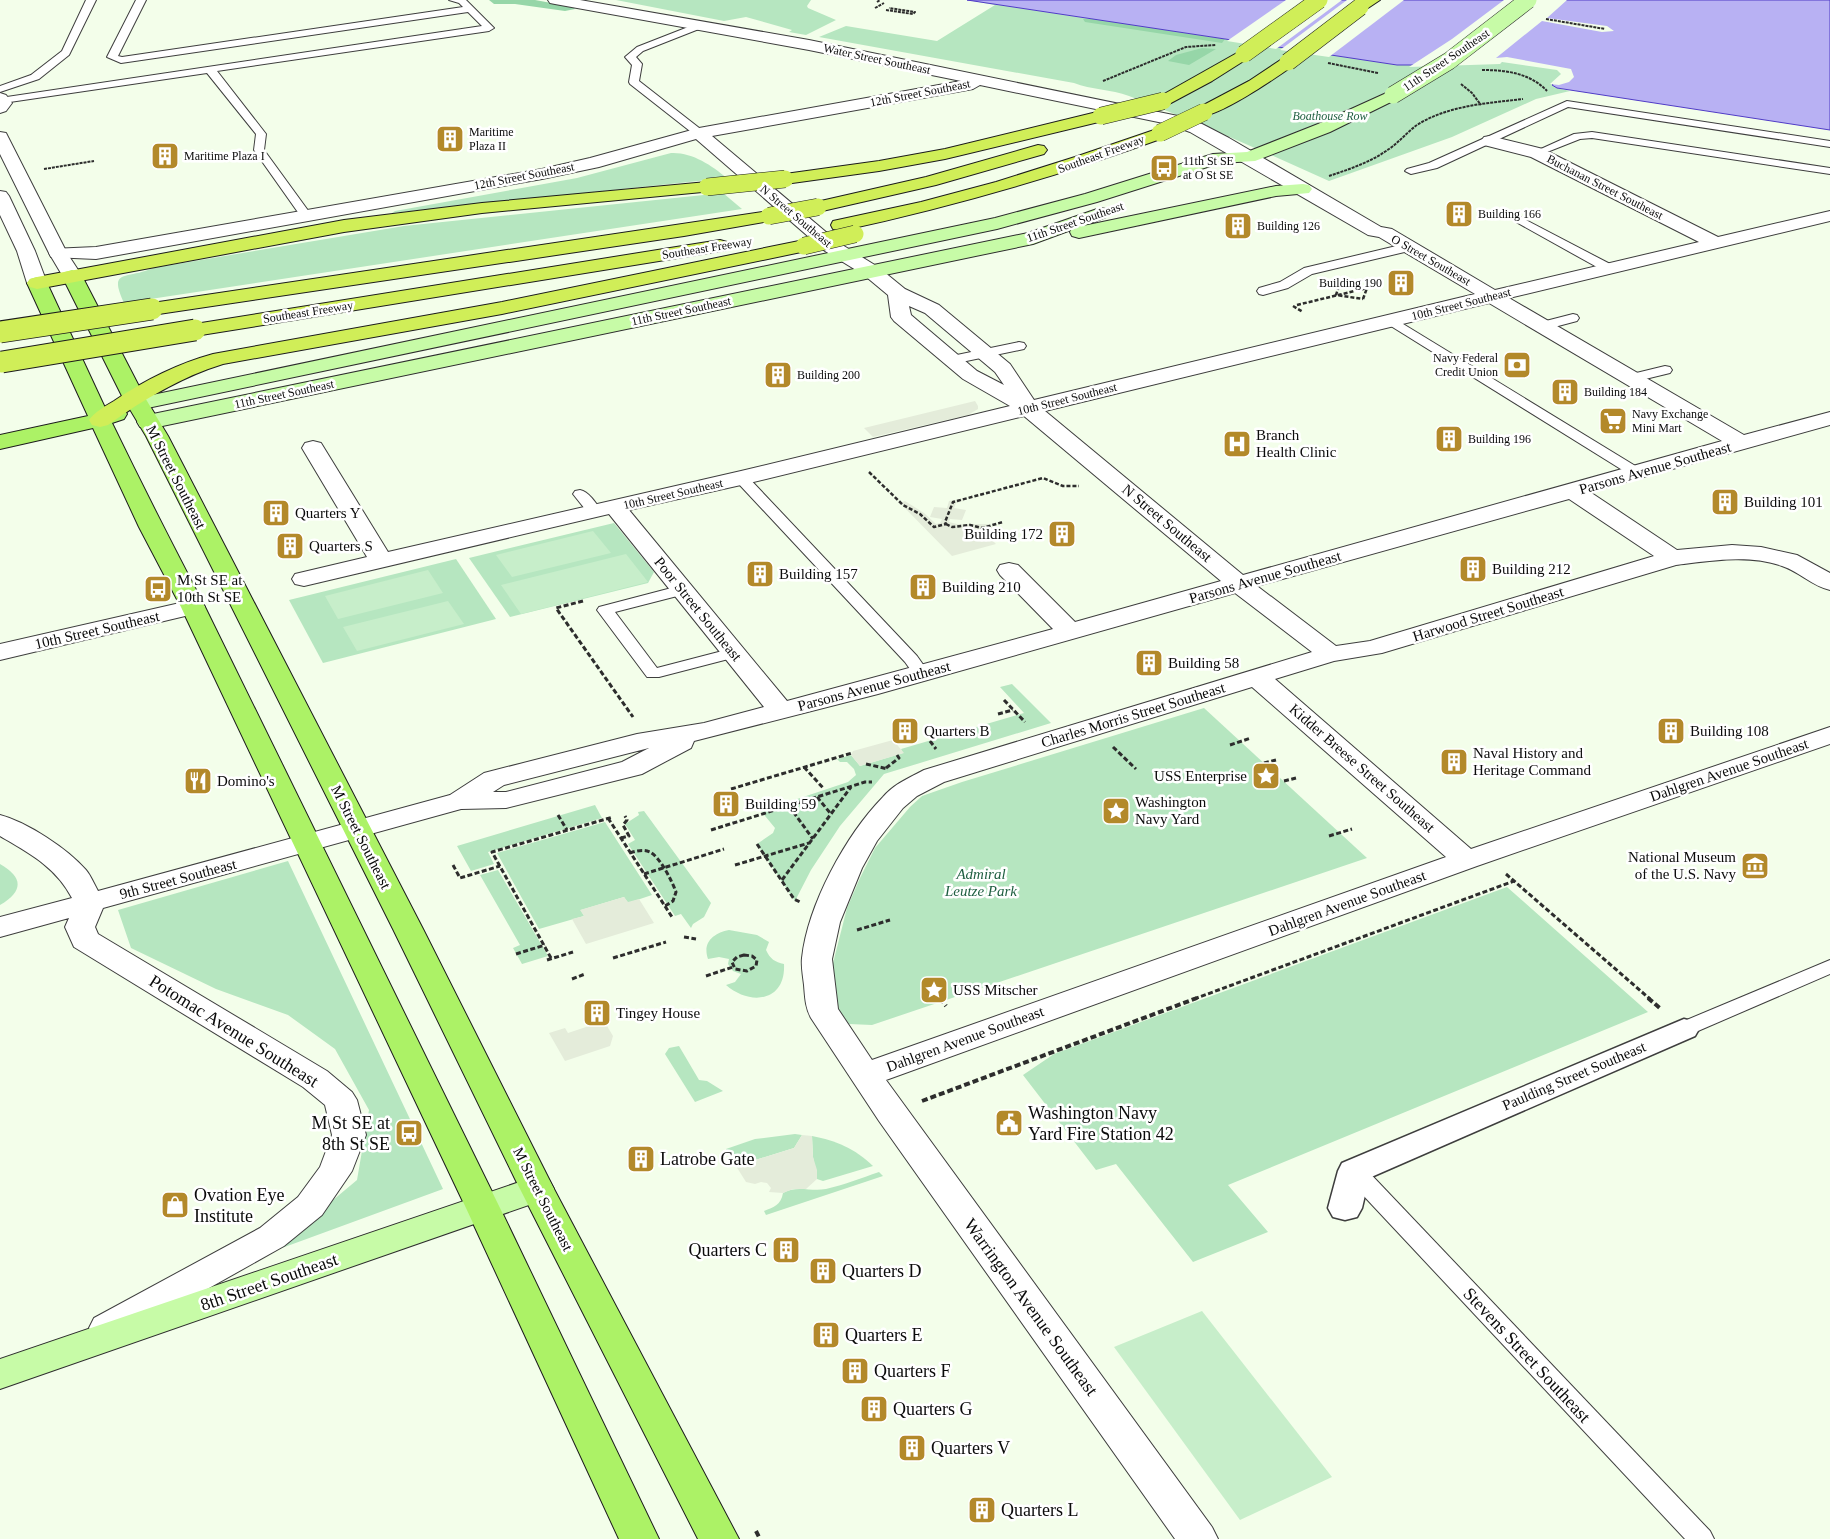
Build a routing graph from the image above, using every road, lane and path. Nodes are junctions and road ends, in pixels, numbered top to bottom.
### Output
1 (91, 0) edge
2 (141, 0) edge
3 (454, 0) edge
4 (555, 0) edge
5 (880, 0) edge
6 (1319, 0) edge
7 (1528, 0) edge
8 (877, 2) dead end
9 (1368, 2) edge
10 (884, 3) dead end
11 (894, 5) dead end
12 (469, 8) junction
13 (875, 8) dead end
14 (887, 9) junction
15 (1543, 19) dead end
16 (701, 25) junction
17 (1604, 29) dead end
18 (286, 59) junction
19 (209, 70) junction
20 (1476, 70) dead end
21 (986, 81) junction
22 (1459, 83) dead end
23 (1546, 94) dead end
24 (1, 99) edge
25 (1525, 99) dead end
26 (1163, 101) junction
27 (1481, 104) junction
28 (699, 133) junction
29 (0, 137) edge
30 (1490, 141) junction
31 (1830, 144) edge
32 (1537, 153) junction
33 (1249, 157) junction
34 (94, 161) dead end
35 (38, 170) dead end
36 (1830, 170) edge
37 (1410, 171) dead end
38 (1325, 178) dead end
39 (1303, 189) junction
40 (0, 196) edge
41 (306, 216) junction
42 (1830, 216) edge
43 (1520, 220) dead end
44 (1033, 238) junction
45 (797, 240) junction
46 (1716, 243) junction
47 (1409, 247) junction
48 (58, 254) junction
49 (846, 256) junction
50 (1608, 268) junction
51 (871, 271) junction
52 (72, 276) junction
53 (37, 283) junction
54 (1340, 284) dead end
55 (1380, 285) dead end
56 (1367, 288) junction
57 (1263, 291) dead end
58 (898, 293) junction
59 (1336, 295) junction
60 (1492, 296) junction
61 (1363, 299) junction
62 (1369, 302) dead end
63 (1293, 306) dead end
64 (1573, 318) dead end
65 (1390, 320) junction
66 (1543, 326) junction
67 (0, 332) edge
68 (1019, 346) dead end
69 (985, 353) junction
70 (952, 360) junction
71 (0, 363) edge
72 (1665, 370) dead end
73 (1632, 378) junction
74 (140, 407) junction
75 (1028, 408) junction
76 (1830, 418) edge
77 (100, 420) junction
78 (0, 442) edge
79 (1740, 443) junction
80 (313, 448) dead end
81 (868, 471) dead end
82 (1637, 473) junction
83 (741, 478) junction
84 (1085, 484) dead end
85 (1572, 491) junction
86 (596, 504) junction
87 (1003, 522) dead end
88 (946, 524) junction
89 (1673, 558) junction
90 (381, 560) junction
91 (1010, 570) dead end
92 (304, 579) dead end
93 (1830, 583) edge
94 (1240, 585) junction
95 (683, 590) junction
96 (194, 607) junction
97 (1069, 631) junction
98 (0, 652) edge
99 (734, 653) junction
100 (1331, 654) junction
101 (921, 673) junction
102 (1257, 677) junction
103 (1004, 700) dead end
104 (781, 711) junction
105 (998, 714) dead end
106 (1830, 735) edge
107 (1251, 738) dead end
108 (1230, 745) dead end
109 (852, 753) dead end
110 (897, 755) dead end
111 (1276, 760) dead end
112 (1264, 763) dead end
113 (866, 764) dead end
114 (804, 766) junction
115 (885, 768) junction
116 (895, 770) dead end
117 (1296, 778) dead end
118 (1284, 781) dead end
119 (874, 782) dead end
120 (852, 786) junction
121 (731, 789) dead end
122 (824, 789) dead end
123 (817, 797) junction
124 (788, 806) junction
125 (831, 814) junction
126 (558, 816) dead end
127 (624, 816) dead end
128 (612, 817) dead end
129 (608, 818) junction
130 (0, 824) edge
131 (1352, 829) dead end
132 (357, 830) junction
133 (567, 830) junction
134 (711, 830) dead end
135 (1328, 836) dead end
136 (621, 838) junction
137 (813, 839) junction
138 (307, 843) junction
139 (809, 843) junction
140 (757, 844) dead end
141 (724, 849) dead end
142 (630, 853) junction
143 (765, 856) junction
144 (1467, 860) junction
145 (452, 865) dead end
146 (734, 865) dead end
147 (500, 866) junction
148 (662, 868) junction
149 (644, 874) junction
150 (1506, 874) dead end
151 (782, 880) junction
152 (1514, 881) junction
153 (90, 903) junction
154 (803, 904) dead end
155 (665, 906) junction
156 (672, 917) dead end
157 (0, 928) edge
158 (684, 937) dead end
159 (696, 939) dead end
160 (666, 942) dead end
161 (544, 945) junction
162 (572, 952) dead end
163 (516, 954) dead end
164 (613, 958) dead end
165 (1830, 966) edge
166 (733, 967) junction
167 (585, 974) dead end
168 (706, 976) dead end
169 (572, 979) dead end
170 (937, 994) dead end
171 (946, 1006) dead end
172 (1684, 1029) junction
173 (865, 1075) junction
174 (915, 1104) dead end
175 (1354, 1171) junction
176 (537, 1189) junction
177 (483, 1208) junction
178 (1344, 1208) dead end
179 (48, 1357) junction
180 (0, 1374) edge
181 (639, 1539) edge
182 (719, 1539) edge
183 (1198, 1539) edge
184 (1701, 1539) edge

1 - 24 lane
2 - 12 lane
3 - 12 lane
4 - 16 street, Water Street Southeast
5 - 8 path
6 - 26 highway, Southeast Freeway, bridge
7 - 33 main road, 11th Street Southeast, bridge
9 - 45 highway, Southeast Freeway, bridge
10 - 13 path
11 - 14 path
12 - 18 lane
14 - 14 path
15 - 17 path
16 - 21 street, Water Street Southeast
16 - 28 lane
18 - 19 lane
18 - 19 lane
19 - 24 lane
19 - 41 lane
20 - 23 path
21 - 28 street, 12th Street Southeast
21 - 33 street, Water Street Southeast
22 - 27 path
25 - 27 path
26 - 52 highway, bridge
26 - 67 highway, Southeast Freeway, bridge
27 - 38 path
28 - 41 street, 12th Street Southeast
28 - 49 street, N Street Southeast
29 - 48 street, M Street Southeast
30 - 31 lane
30 - 32 street, Buchanan Street Southeast
30 - 37 lane
32 - 36 lane
32 - 46 street, Buchanan Street Southeast
33 - 39 street, O Street Southeast
33 - 44 main road, 11th Street Southeast
33 - 49 main road, 11th Street Southeast
34 - 35 path
39 - 44 main road
39 - 47 street, O Street Southeast
40 - 53 street
41 - 48 street, 12th Street Southeast
42 - 46 street, 10th Street Southeast
43 - 50 lane
44 - 51 main road, 11th Street Southeast
45 - 71 highway, Southeast Freeway, bridge
45 - 74 highway
46 - 50 street, 10th Street Southeast
47 - 57 lane
47 - 60 street, O Street Southeast
48 - 52 street, M Street Southeast
49 - 51 street, N Street Southeast
49 - 74 main road, 11th Street Southeast
50 - 60 street, 10th Street Southeast
51 - 58 street, N Street Southeast
51 - 74 main road, 11th Street Southeast
52 - 53 highway
52 - 74 main road, M Street Southeast
53 - 77 main road
54 - 59 path
55 - 56 path
56 - 59 path
56 - 61 path
58 - 69 street, N Street Southeast
58 - 70 street, N Street Southeast
59 - 61 path
59 - 63 path
60 - 65 street, 10th Street Southeast
60 - 66 street, O Street Southeast
61 - 62 path
64 - 66 lane
65 - 75 street, 10th Street Southeast
65 - 82 lane
66 - 73 street, O Street Southeast
68 - 69 lane
69 - 70 lane
69 - 75 street, N Street Southeast
70 - 75 street, N Street Southeast
72 - 73 lane
73 - 79 street, O Street Southeast
74 - 77 main road, 11th Street Southeast
74 - 77 highway
74 - 132 main road, M Street Southeast
75 - 83 street, 10th Street Southeast
75 - 94 street, N Street Southeast
76 - 79 street, Parsons Avenue Southeast
77 - 78 main road, 11th Street Southeast
77 - 96 main road
79 - 82 street, Parsons Avenue Southeast
80 - 90 street
81 - 88 path
82 - 85 street, Parsons Avenue Southeast
83 - 86 street, 10th Street Southeast
83 - 101 lane
84 - 88 path
85 - 89 street
85 - 94 street, Parsons Avenue Southeast
86 - 90 street, 10th Street Southeast
86 - 95 street, Poor Street Southeast
87 - 88 path
89 - 93 street, Harwood Street Southeast
89 - 100 street, Harwood Street Southeast
90 - 92 street, 10th Street Southeast
91 - 97 street
94 - 97 street, Parsons Avenue Southeast
94 - 100 street, N Street Southeast
95 - 99 street, Poor Street Southeast
95 - 99 lane
96 - 98 street, 10th Street Southeast
96 - 138 main road
97 - 101 street, Parsons Avenue Southeast
99 - 104 street, Poor Street Southeast
100 - 102 street, Charles Morris Street Southeast
101 - 104 street, Parsons Avenue Southeast
102 - 144 street, Kidder Breese Street Southeast
102 - 173 street, Charles Morris Street Southeast
103 - 105 path
104 - 132 street, Parsons Avenue Southeast
106 - 144 street, Dahlgren Avenue Southeast
107 - 108 path
109 - 114 path
110 - 115 path
111 - 112 path
113 - 115 path
114 - 121 path
114 - 122 path
115 - 116 path
117 - 118 path
119 - 120 path
120 - 123 path
120 - 125 path
123 - 124 path
123 - 125 path
124 - 134 path
124 - 137 path
125 - 137 path
126 - 133 path
127 - 136 path
128 - 129 path
129 - 133 path
129 - 136 path
130 - 153 street
131 - 135 path
132 - 138 street, 9th Street Southeast
132 - 176 main road, M Street Southeast
133 - 147 path
136 - 142 path
137 - 139 path
138 - 153 street, 9th Street Southeast
138 - 177 main road
139 - 143 path
139 - 151 path
140 - 143 path
141 - 148 path
142 - 148 path
142 - 149 path
143 - 146 path
143 - 151 path
144 - 173 street, Dahlgren Avenue Southeast
145 - 147 path
147 - 161 path
148 - 149 path
148 - 155 path
149 - 155 path
150 - 152 path
151 - 154 path
152 - 172 path
152 - 174 path
153 - 157 street, 9th Street Southeast
153 - 179 street, Potomac Avenue Southeast
155 - 156 path
158 - 159 path
160 - 164 path
161 - 162 path
161 - 163 path
165 - 172 lane, Paulding Street Southeast
166 - 166 path
166 - 168 path
167 - 169 path
170 - 171 path
172 - 175 street, Paulding Street Southeast
173 - 183 street, Warrington Avenue Southeast
175 - 178 street
175 - 184 lane, Stevens Street Southeast
176 - 177 main road, 8th Street Southeast
176 - 182 main road, M Street Southeast
177 - 179 main road, 8th Street Southeast
177 - 181 main road
179 - 180 main road, 8th Street Southeast

